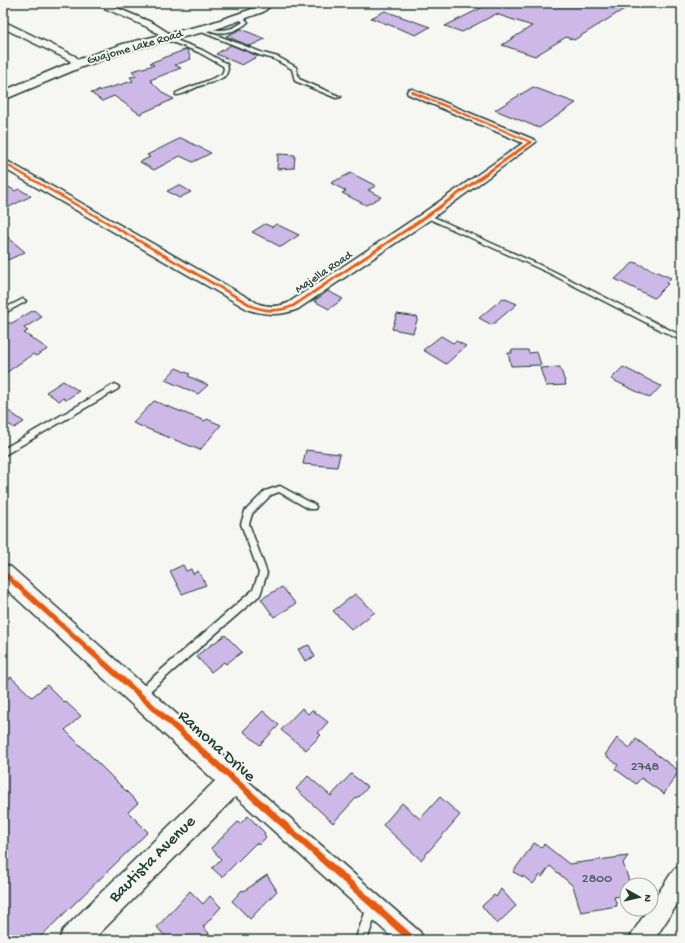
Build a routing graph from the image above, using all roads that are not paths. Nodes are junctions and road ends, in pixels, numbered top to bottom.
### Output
1 (97, 3) edge
2 (268, 3) edge
3 (3, 24) edge
4 (204, 29) junction
5 (168, 38) junction
6 (78, 64) junction
7 (412, 92) dead end
8 (5, 94) edge
9 (178, 94) dead end
10 (338, 97) dead end
11 (3, 163) edge
12 (427, 216) junction
13 (24, 301) dead end
14 (3, 312) edge
15 (682, 340) edge
16 (114, 387) dead end
17 (3, 453) edge
18 (312, 507) dead end
19 (3, 573) edge
20 (138, 695) junction
21 (233, 780) junction
22 (682, 877) edge
23 (373, 906) junction
24 (73, 940) edge
25 (361, 940) edge
26 (412, 940) edge
27 (641, 940) edge

1 - 5 street
2 - 4 street, Guajome Lake Road
3 - 6 street
4 - 5 street, Guajome Lake Road
4 - 10 lane
5 - 6 street, Guajome Lake Road
5 - 9 lane
6 - 8 street, Guajome Lake Road
7 - 12 street, Majella Road
11 - 12 street, Majella Road
12 - 15 lane
13 - 14 lane
16 - 17 lane
18 - 20 lane
19 - 20 street, Ramona Drive
20 - 21 street, Ramona Drive
21 - 23 street, Ramona Drive
21 - 24 street, Bautista Avenue
22 - 27 street
23 - 25 lane
23 - 26 street, Ramona Drive

